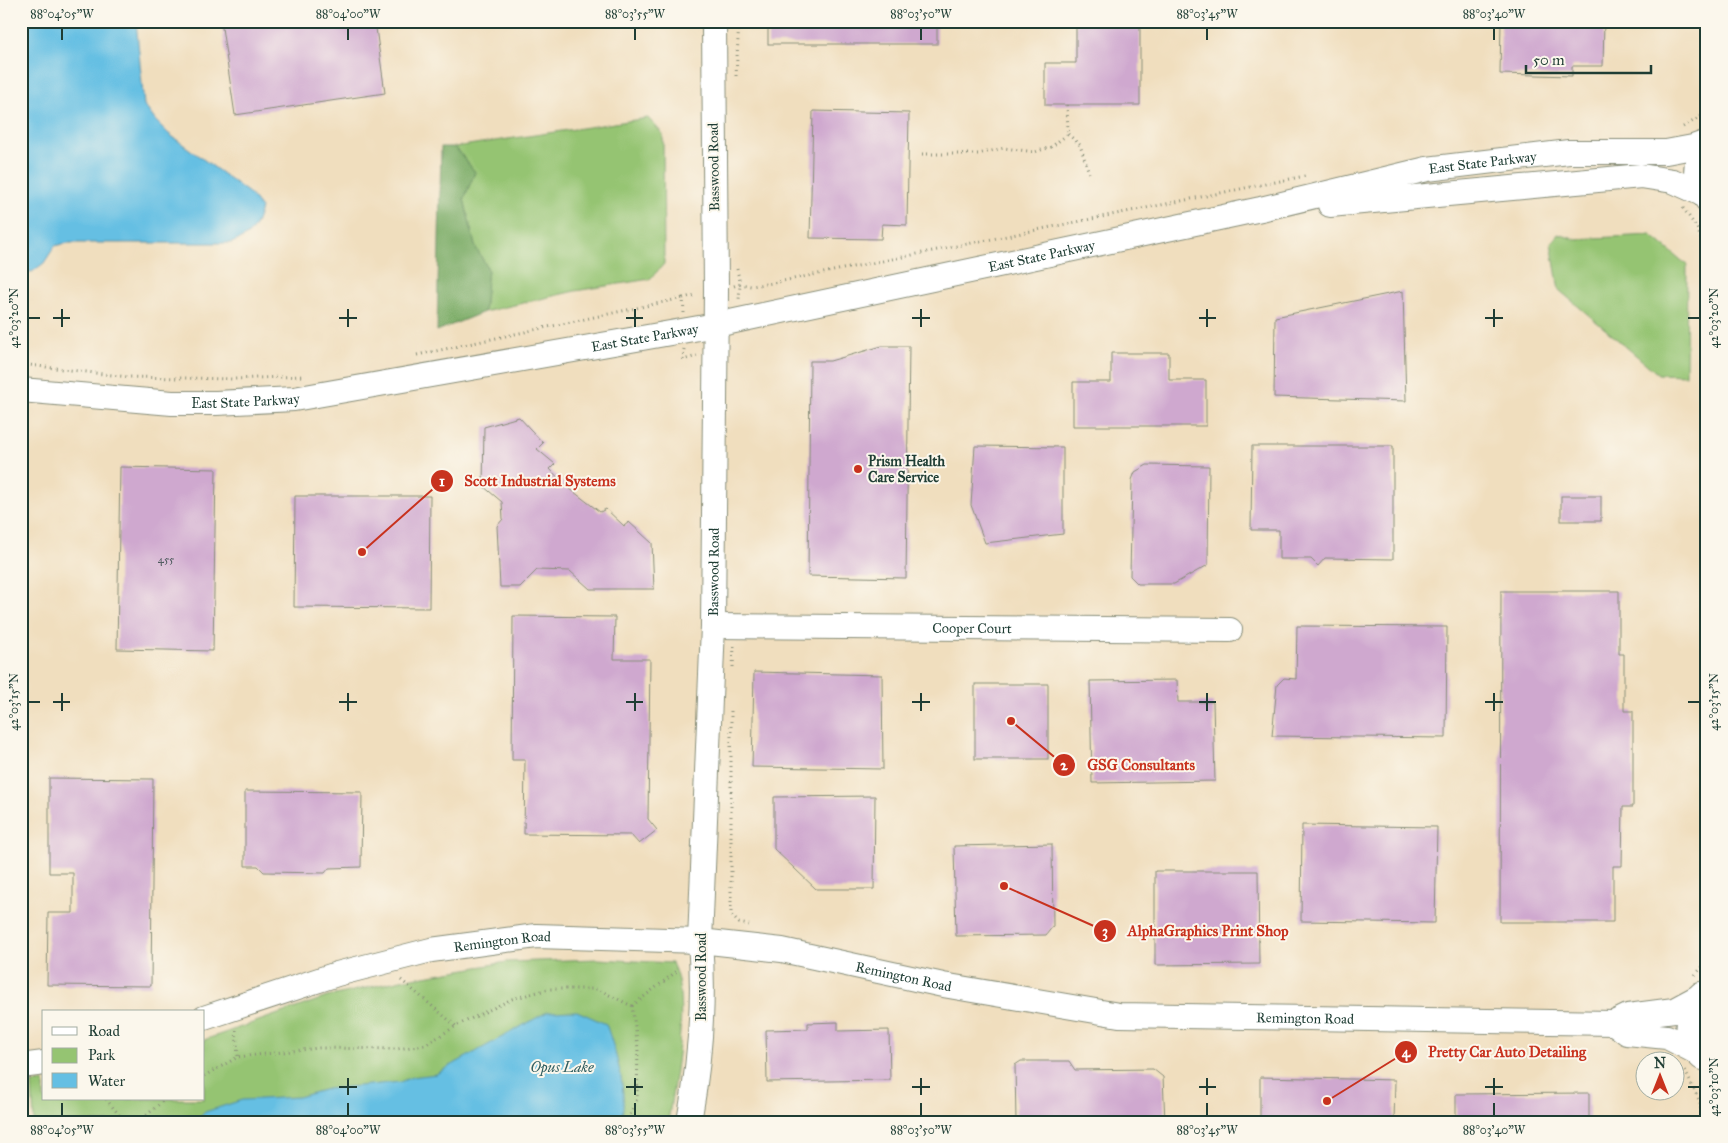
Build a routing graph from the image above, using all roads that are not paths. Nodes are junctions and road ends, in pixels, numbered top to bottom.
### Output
1 (714, 21) edge
2 (1707, 142) edge
3 (1705, 198) edge
4 (1261, 210) junction
5 (716, 325) junction
6 (21, 390) edge
7 (713, 626) junction
8 (1230, 630) dead end
9 (700, 941) junction
10 (1700, 987) edge
11 (205, 1018) edge
12 (1614, 1023) junction
13 (1698, 1061) edge
14 (42, 1063) edge
15 (21, 1066) edge
16 (689, 1122) edge

1 - 5 street, Basswood Road
2 - 3 street
2 - 4 street, East State Parkway
3 - 4 street, East State Parkway
4 - 5 street, East State Parkway
5 - 6 street, East State Parkway
5 - 7 street, Basswood Road
7 - 8 street, Cooper Court
7 - 9 street, Basswood Road
9 - 11 street, Remington Road
9 - 12 street, Remington Road
9 - 16 street, Basswood Road
10 - 12 street, Remington Road
10 - 13 street
12 - 13 street, Remington Road
14 - 15 street

